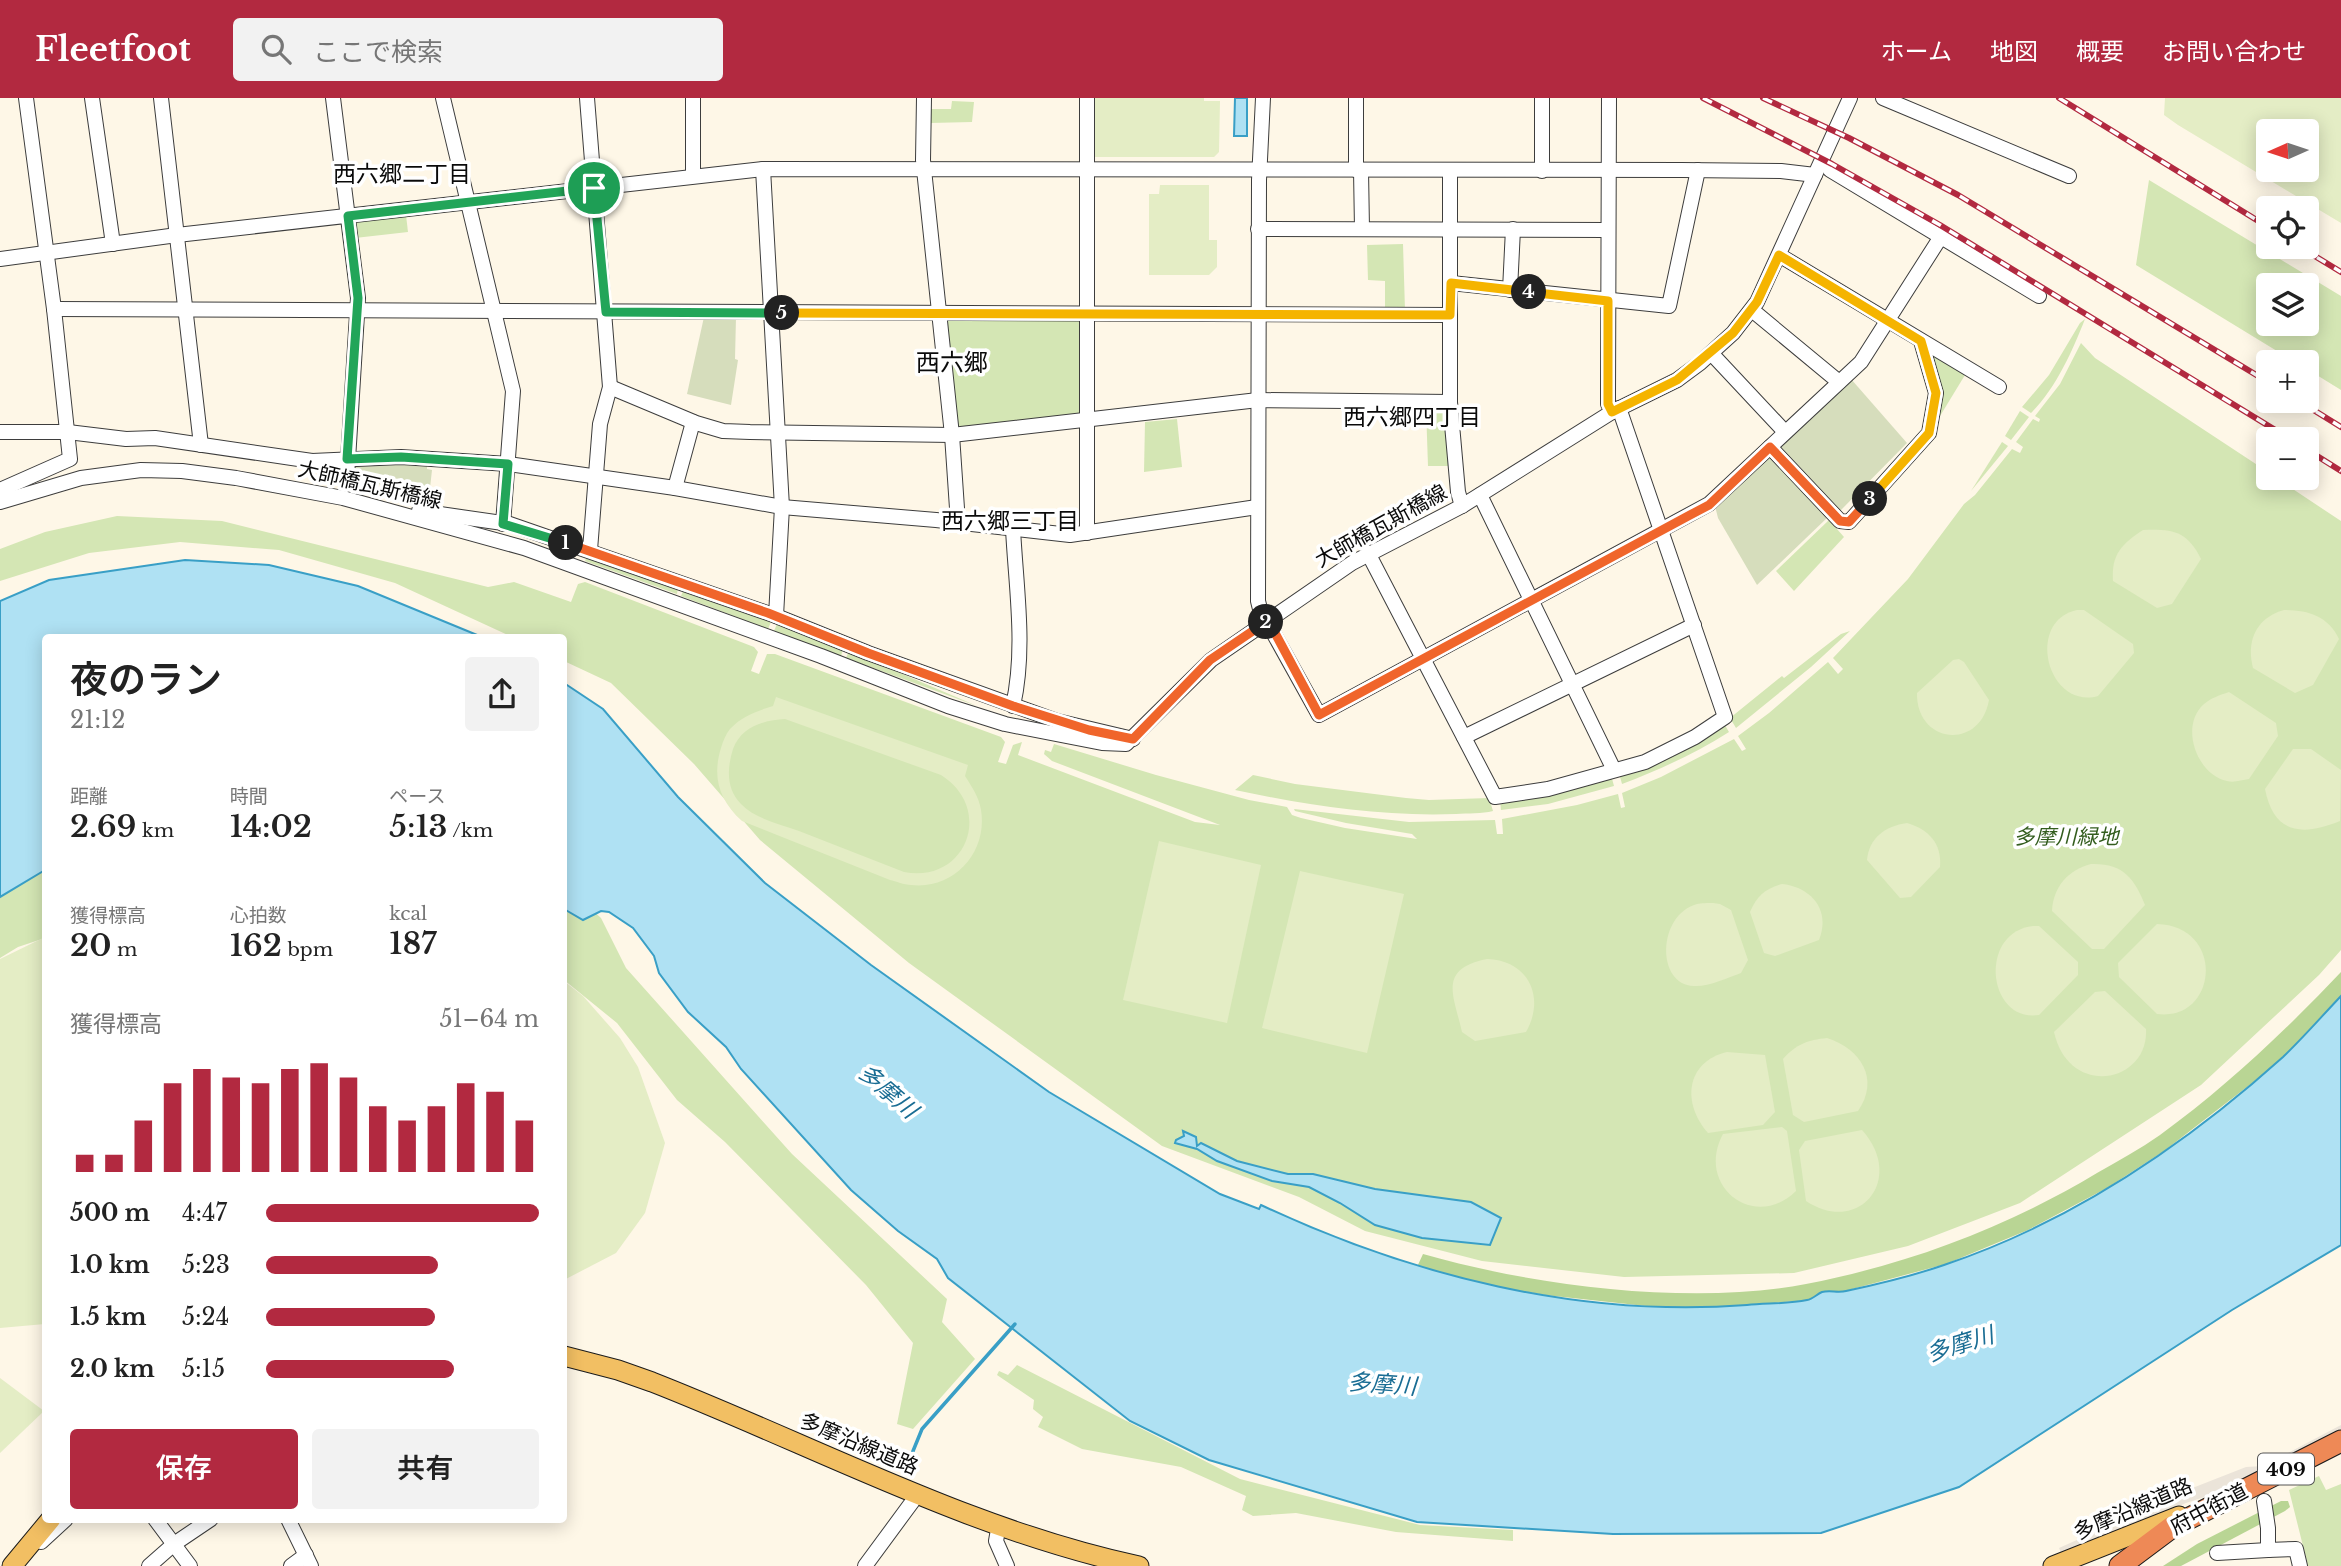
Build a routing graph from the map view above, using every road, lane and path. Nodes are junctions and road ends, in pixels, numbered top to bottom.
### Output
1 (26, 98) edge
2 (92, 98) edge
3 (161, 98) edge
4 (333, 98) edge
5 (443, 98) edge
6 (587, 98) edge
7 (693, 98) edge
8 (924, 98) edge
9 (1087, 98) edge
10 (1263, 98) edge
11 (1356, 98) edge
12 (1542, 98) edge
13 (1609, 98) edge
14 (1850, 98) edge
15 (1883, 98) edge
16 (763, 169) junction
17 (924, 169) junction
18 (1087, 170) junction
19 (1359, 170) junction
20 (1698, 170) junction
21 (1830, 170) dead end
22 (1259, 171) junction
23 (1450, 171) junction
24 (1542, 171) junction
25 (1608, 171) junction
26 (1815, 175) junction
27 (693, 176) junction
28 (2069, 176) dead end
29 (594, 188) junction
30 (467, 203) junction
31 (348, 216) junction
32 (1258, 229) junction
33 (1362, 229) junction
34 (1450, 229) junction
35 (1513, 229) junction
36 (1608, 230) junction
37 (177, 235) junction
38 (1942, 235) junction
39 (113, 244) junction
40 (45, 253) junction
41 (1779, 255) junction
42 (0, 259) edge
43 (1451, 283) junction
44 (1510, 290) junction
45 (2039, 296) dead end
46 (1608, 301) junction
47 (54, 309) junction
48 (186, 310) junction
49 (1752, 310) junction
50 (358, 311) junction
51 (494, 312) junction
52 (606, 312) junction
53 (770, 313) junction
54 (939, 313) junction
55 (1086, 313) junction
56 (1258, 315) junction
57 (1450, 315) junction
58 (1888, 320) junction
59 (1921, 341) junction
60 (1711, 353) junction
61 (1839, 382) junction
62 (610, 387) junction
63 (1999, 387) dead end
64 (1258, 400) junction
65 (1450, 402) junction
66 (1616, 410) junction
67 (1086, 419) junction
68 (693, 422) junction
69 (778, 431) junction
70 (0, 432) edge
71 (68, 432) junction
72 (1785, 432) junction
73 (952, 435) junction
74 (201, 445) junction
75 (1770, 447) junction
76 (347, 459) junction
77 (508, 464) junction
78 (347, 476) dead end
79 (597, 476) junction
80 (675, 488) junction
81 (0, 490) edge
82 (1480, 495) junction
83 (0, 502) edge
84 (1462, 506) junction
85 (782, 507) junction
86 (1257, 507) junction
87 (414, 517) junction
88 (958, 523) junction
89 (503, 524) junction
90 (1013, 530) junction
91 (1660, 530) junction
92 (1087, 533) junction
93 (590, 551) junction
94 (1368, 553) junction
95 (565, 563) junction
96 (1532, 601) junction
97 (776, 616) junction
98 (1268, 621) junction
99 (1694, 625) junction
100 (1423, 659) junction
101 (1573, 684) junction
102 (1013, 706) junction
103 (1464, 737) junction
104 (1133, 739) junction
105 (1614, 769) junction
106 (567, 1357) edge
107 (2341, 1441) edge
108 (2341, 1453) edge
109 (918, 1494) junction
110 (2264, 1501) dead end
111 (2234, 1502) junction
112 (48, 1523) edge
113 (62, 1523) edge
114 (158, 1523) edge
115 (205, 1523) edge
116 (290, 1523) edge
117 (999, 1524) junction
118 (2157, 1531) junction
119 (174, 1544) junction
120 (2268, 1550) junction
121 (2217, 1553) dead end
122 (309, 1560) edge
123 (1109, 1563) edge
124 (18, 1564) edge
125 (149, 1566) edge
126 (190, 1566) edge
127 (292, 1566) edge
128 (865, 1566) edge
129 (1007, 1566) edge
130 (1139, 1566) edge
131 (2053, 1566) edge
132 (2068, 1566) edge
133 (2120, 1566) edge
134 (2142, 1566) edge
135 (2300, 1566) edge

1 - 40 street
2 - 39 street
3 - 37 street
4 - 31 street
5 - 30 street
6 - 29 street
7 - 27 street
8 - 17 street
9 - 18 street
10 - 22 street
11 - 19 street
12 - 24 street
13 - 25 street
14 - 26 street, 大師橋瓦斯橋線
15 - 28 street
16 - 17 street
16 - 27 street
16 - 53 street
17 - 18 street
17 - 54 street
18 - 22 street
18 - 55 street
19 - 22 street
19 - 23 street
19 - 33 street
20 - 25 street
20 - 26 street
20 - 46 street
21 - 38 street
22 - 32 street
23 - 24 street
23 - 34 street
24 - 25 street
25 - 36 street
26 - 41 street, 大師橋瓦斯橋線
27 - 29 street
29 - 30 street
29 - 52 street
30 - 31 street
30 - 51 street
31 - 37 street
31 - 50 street
32 - 33 street
32 - 56 street
33 - 34 street
34 - 35 street
34 - 43 street
35 - 36 street
35 - 44 street
36 - 46 street
37 - 39 street
37 - 48 street
38 - 45 street
38 - 58 street
39 - 40 street
40 - 42 street
40 - 47 street
41 - 49 street, 大師橋瓦斯橋線
41 - 58 street
43 - 44 street
43 - 57 street
44 - 46 street
46 - 66 street
47 - 48 street
47 - 71 street
48 - 50 street
48 - 74 street
49 - 60 street, 大師橋瓦斯橋線
49 - 61 street
50 - 51 street
50 - 76 street
51 - 52 street
51 - 77 street
52 - 53 street
52 - 62 street
53 - 54 street
53 - 69 street
54 - 55 street
54 - 73 street
55 - 56 street
55 - 67 street
56 - 57 street
56 - 64 street
57 - 65 street
58 - 59 street
58 - 61 street
59 - 63 street
59 - 75 street
60 - 66 street, 大師橋瓦斯橋線
60 - 72 street
61 - 72 street
62 - 68 street
62 - 79 street
64 - 65 street
64 - 67 street
64 - 86 street
65 - 84 street
66 - 82 street, 大師橋瓦斯橋線
66 - 91 street
67 - 73 street
67 - 92 street
68 - 69 street
68 - 80 street
69 - 73 street
69 - 85 street
70 - 71 street
71 - 74 street
71 - 81 street
72 - 75 street
73 - 88 street
74 - 76 street
75 - 91 street
76 - 77 street
76 - 78 street
77 - 79 street
77 - 89 street
79 - 80 street
79 - 93 street
80 - 85 street
82 - 84 street, 大師橋瓦斯橋線
82 - 96 street
83 - 87 street, 大師橋瓦斯橋線
84 - 94 street, 大師橋瓦斯橋線
85 - 88 street
85 - 97 street
86 - 92 street
86 - 98 street
87 - 89 street
87 - 95 street, 大師橋瓦斯橋線
88 - 90 street
89 - 93 street
89 - 95 street
90 - 92 street
90 - 102 street
91 - 96 street
91 - 99 street
93 - 97 street
94 - 98 street, 大師橋瓦斯橋線
94 - 100 street
95 - 104 street, 大師橋瓦斯橋線
96 - 100 street
96 - 101 street
97 - 102 street
98 - 100 street
98 - 104 street, 大師橋瓦斯橋線
99 - 101 street
99 - 105 street
100 - 103 street
101 - 103 street
101 - 105 street
102 - 104 street
103 - 105 street
106 - 109 main road, 多摩沿線道路
107 - 111 highway, 府中街道 / 409
108 - 111 highway, 府中街道 / 409
109 - 117 main road, 多摩沿線道路
109 - 128 street
110 - 120 street
111 - 118 highway, 府中街道 / 409
111 - 118 main road, 多摩沿線道路
111 - 134 highway, 府中街道 / 409
112 - 124 main road
113 - 124 street
114 - 119 street
115 - 119 street
116 - 122 street
117 - 123 main road, 多摩沿線道路
117 - 129 street
118 - 131 main road, 多摩沿線道路
118 - 132 main road, 多摩沿線道路
118 - 133 highway, 府中街道 / 409
119 - 125 street
119 - 126 street
120 - 121 street
120 - 135 street
122 - 127 street
123 - 130 main road, 多摩沿線道路

